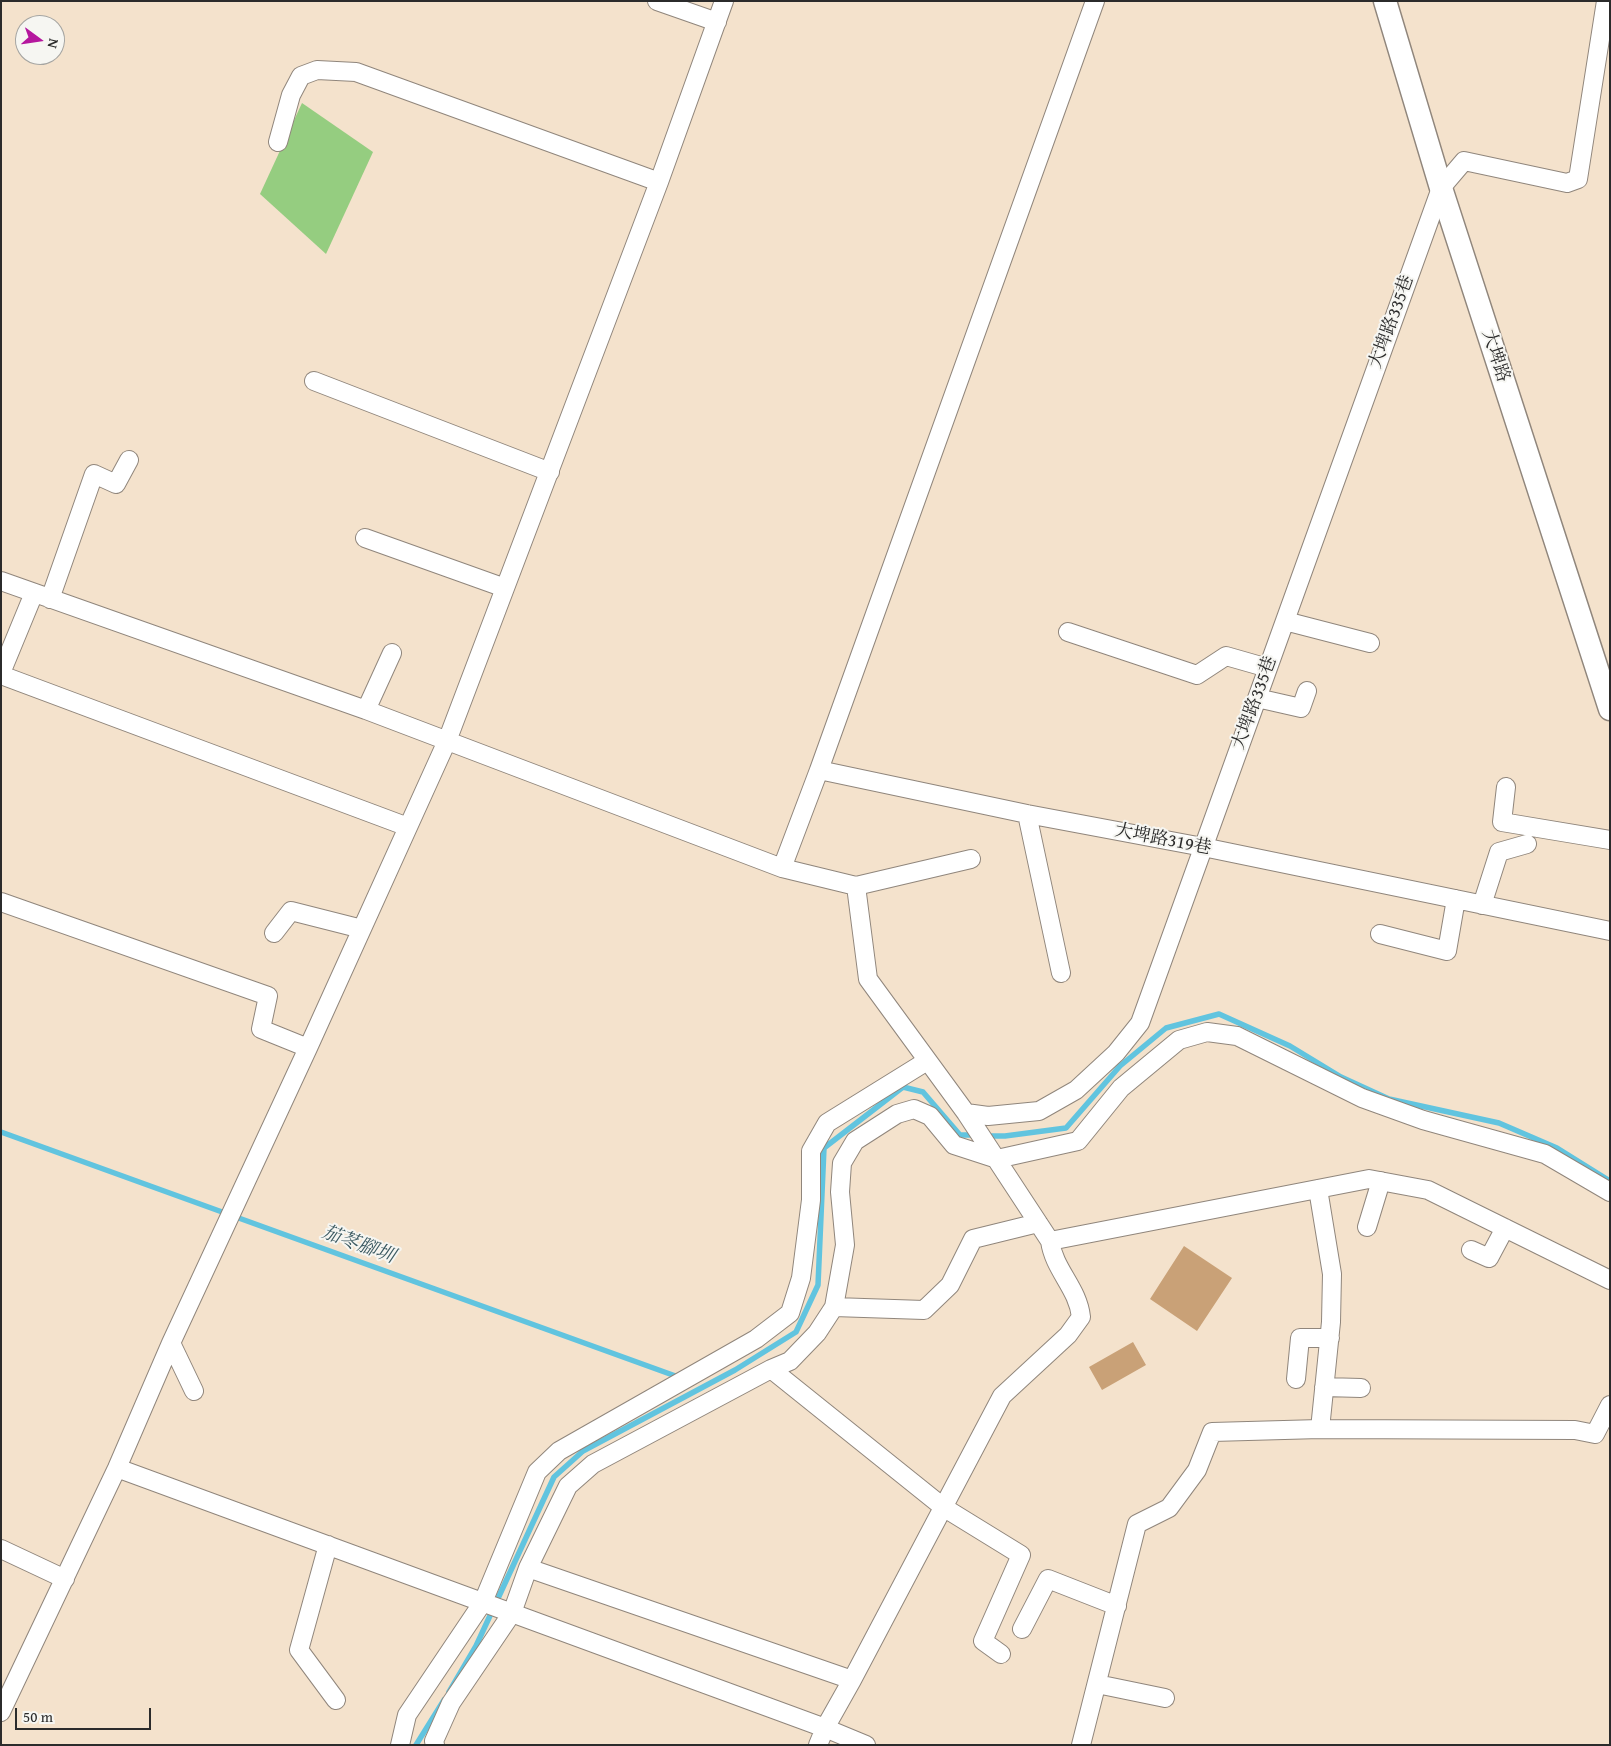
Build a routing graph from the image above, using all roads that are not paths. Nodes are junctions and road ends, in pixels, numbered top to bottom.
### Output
1 (657, 1) edge
2 (724, 1) edge
3 (1095, 1) edge
4 (1386, 1) edge
5 (1606, 1) edge
6 (717, 22) junction
7 (278, 142) dead end
8 (659, 182) junction
9 (1440, 188) junction
10 (314, 381) dead end
11 (129, 460) dead end
12 (550, 472) junction
13 (365, 538) dead end
14 (1, 581) edge
15 (505, 588) junction
16 (42, 596) junction
17 (1284, 621) junction
18 (1068, 632) dead end
19 (1370, 643) dead end
20 (392, 653) dead end
21 (1268, 668) junction
22 (1, 674) edge
23 (1307, 691) dead end
24 (1257, 698) junction
25 (1610, 709) edge
26 (366, 710) junction
27 (448, 741) junction
28 (819, 770) junction
29 (1506, 787) dead end
30 (1027, 814) junction
31 (408, 827) junction
32 (1610, 840) edge
33 (1527, 844) dead end
34 (1203, 847) junction
35 (971, 859) dead end
36 (782, 868) junction
37 (856, 886) junction
38 (1456, 899) junction
39 (1, 902) edge
40 (1482, 905) junction
41 (362, 929) junction
42 (1610, 931) edge
43 (274, 933) dead end
44 (1380, 934) dead end
45 (1062, 973) dead end
46 (308, 1048) junction
47 (927, 1061) junction
48 (966, 1113) junction
49 (997, 1159) junction
50 (1381, 1181) junction
51 (1318, 1189) junction
52 (1610, 1192) edge
53 (1038, 1222) junction
54 (1367, 1227) dead end
55 (1505, 1228) junction
56 (1050, 1241) junction
57 (1471, 1250) dead end
58 (1610, 1280) edge
59 (834, 1307) junction
60 (1330, 1338) junction
61 (171, 1343) junction
62 (771, 1369) junction
63 (1296, 1380) dead end
64 (1324, 1387) junction
65 (1361, 1388) dead end
66 (194, 1391) dead end
67 (1610, 1405) edge
68 (1320, 1429) junction
69 (117, 1468) junction
70 (943, 1507) junction
71 (328, 1545) junction
72 (1, 1549) edge
73 (528, 1568) junction
74 (65, 1578) junction
75 (483, 1602) junction
76 (1117, 1606) junction
77 (512, 1613) junction
78 (1022, 1629) dead end
79 (1001, 1654) dead end
80 (852, 1680) junction
81 (1096, 1684) junction
82 (1165, 1698) dead end
83 (336, 1700) dead end
84 (1, 1712) edge
85 (824, 1728) junction
86 (400, 1745) edge
87 (435, 1745) edge
88 (818, 1745) edge
89 (866, 1745) edge
90 (1081, 1745) edge

1 - 6 street
2 - 6 street
3 - 28 street
4 - 9 main road, 大埤路
5 - 9 street
6 - 8 street
7 - 8 street
8 - 12 street
9 - 17 street, 大埤路335巷
9 - 25 main road, 大埤路
10 - 12 street
11 - 16 street
12 - 15 street
13 - 15 street
14 - 16 street
15 - 27 street
16 - 22 street
16 - 26 street
17 - 19 street
17 - 21 street, 大埤路335巷
18 - 21 street
20 - 26 street
21 - 24 street, 大埤路335巷
22 - 31 street
23 - 24 street
24 - 34 street, 大埤路335巷
26 - 27 street
27 - 31 street
27 - 36 street
28 - 30 street, 大埤路319巷
28 - 36 street
29 - 32 street
30 - 34 street, 大埤路319巷
30 - 45 street
31 - 41 street
33 - 40 street
34 - 38 street, 大埤路319巷
34 - 48 street, 大埤路335巷
35 - 37 street
36 - 37 street
37 - 47 street
38 - 40 street, 大埤路319巷
38 - 44 street
39 - 46 street
40 - 42 street, 大埤路319巷
41 - 43 street
41 - 46 street
46 - 61 street
47 - 48 street
47 - 75 street
48 - 49 street
49 - 52 street
49 - 53 street
49 - 59 street
50 - 51 street
50 - 54 street
50 - 55 street
51 - 56 street
51 - 60 street
53 - 56 street
53 - 59 street
55 - 57 street
55 - 58 street
56 - 70 street
59 - 62 street
60 - 63 street
60 - 64 street
61 - 66 street
61 - 69 street
62 - 70 street
62 - 73 street
64 - 65 street
64 - 68 street
67 - 68 street
68 - 76 street
69 - 71 street
69 - 74 street
70 - 79 street
70 - 80 street
71 - 75 street
71 - 83 street
72 - 74 street
73 - 77 street
73 - 80 street
74 - 84 street
75 - 77 street
75 - 86 street
76 - 78 street
76 - 81 street
77 - 85 street
77 - 87 street
80 - 85 street
81 - 82 street
81 - 90 street
85 - 88 street
85 - 89 street

